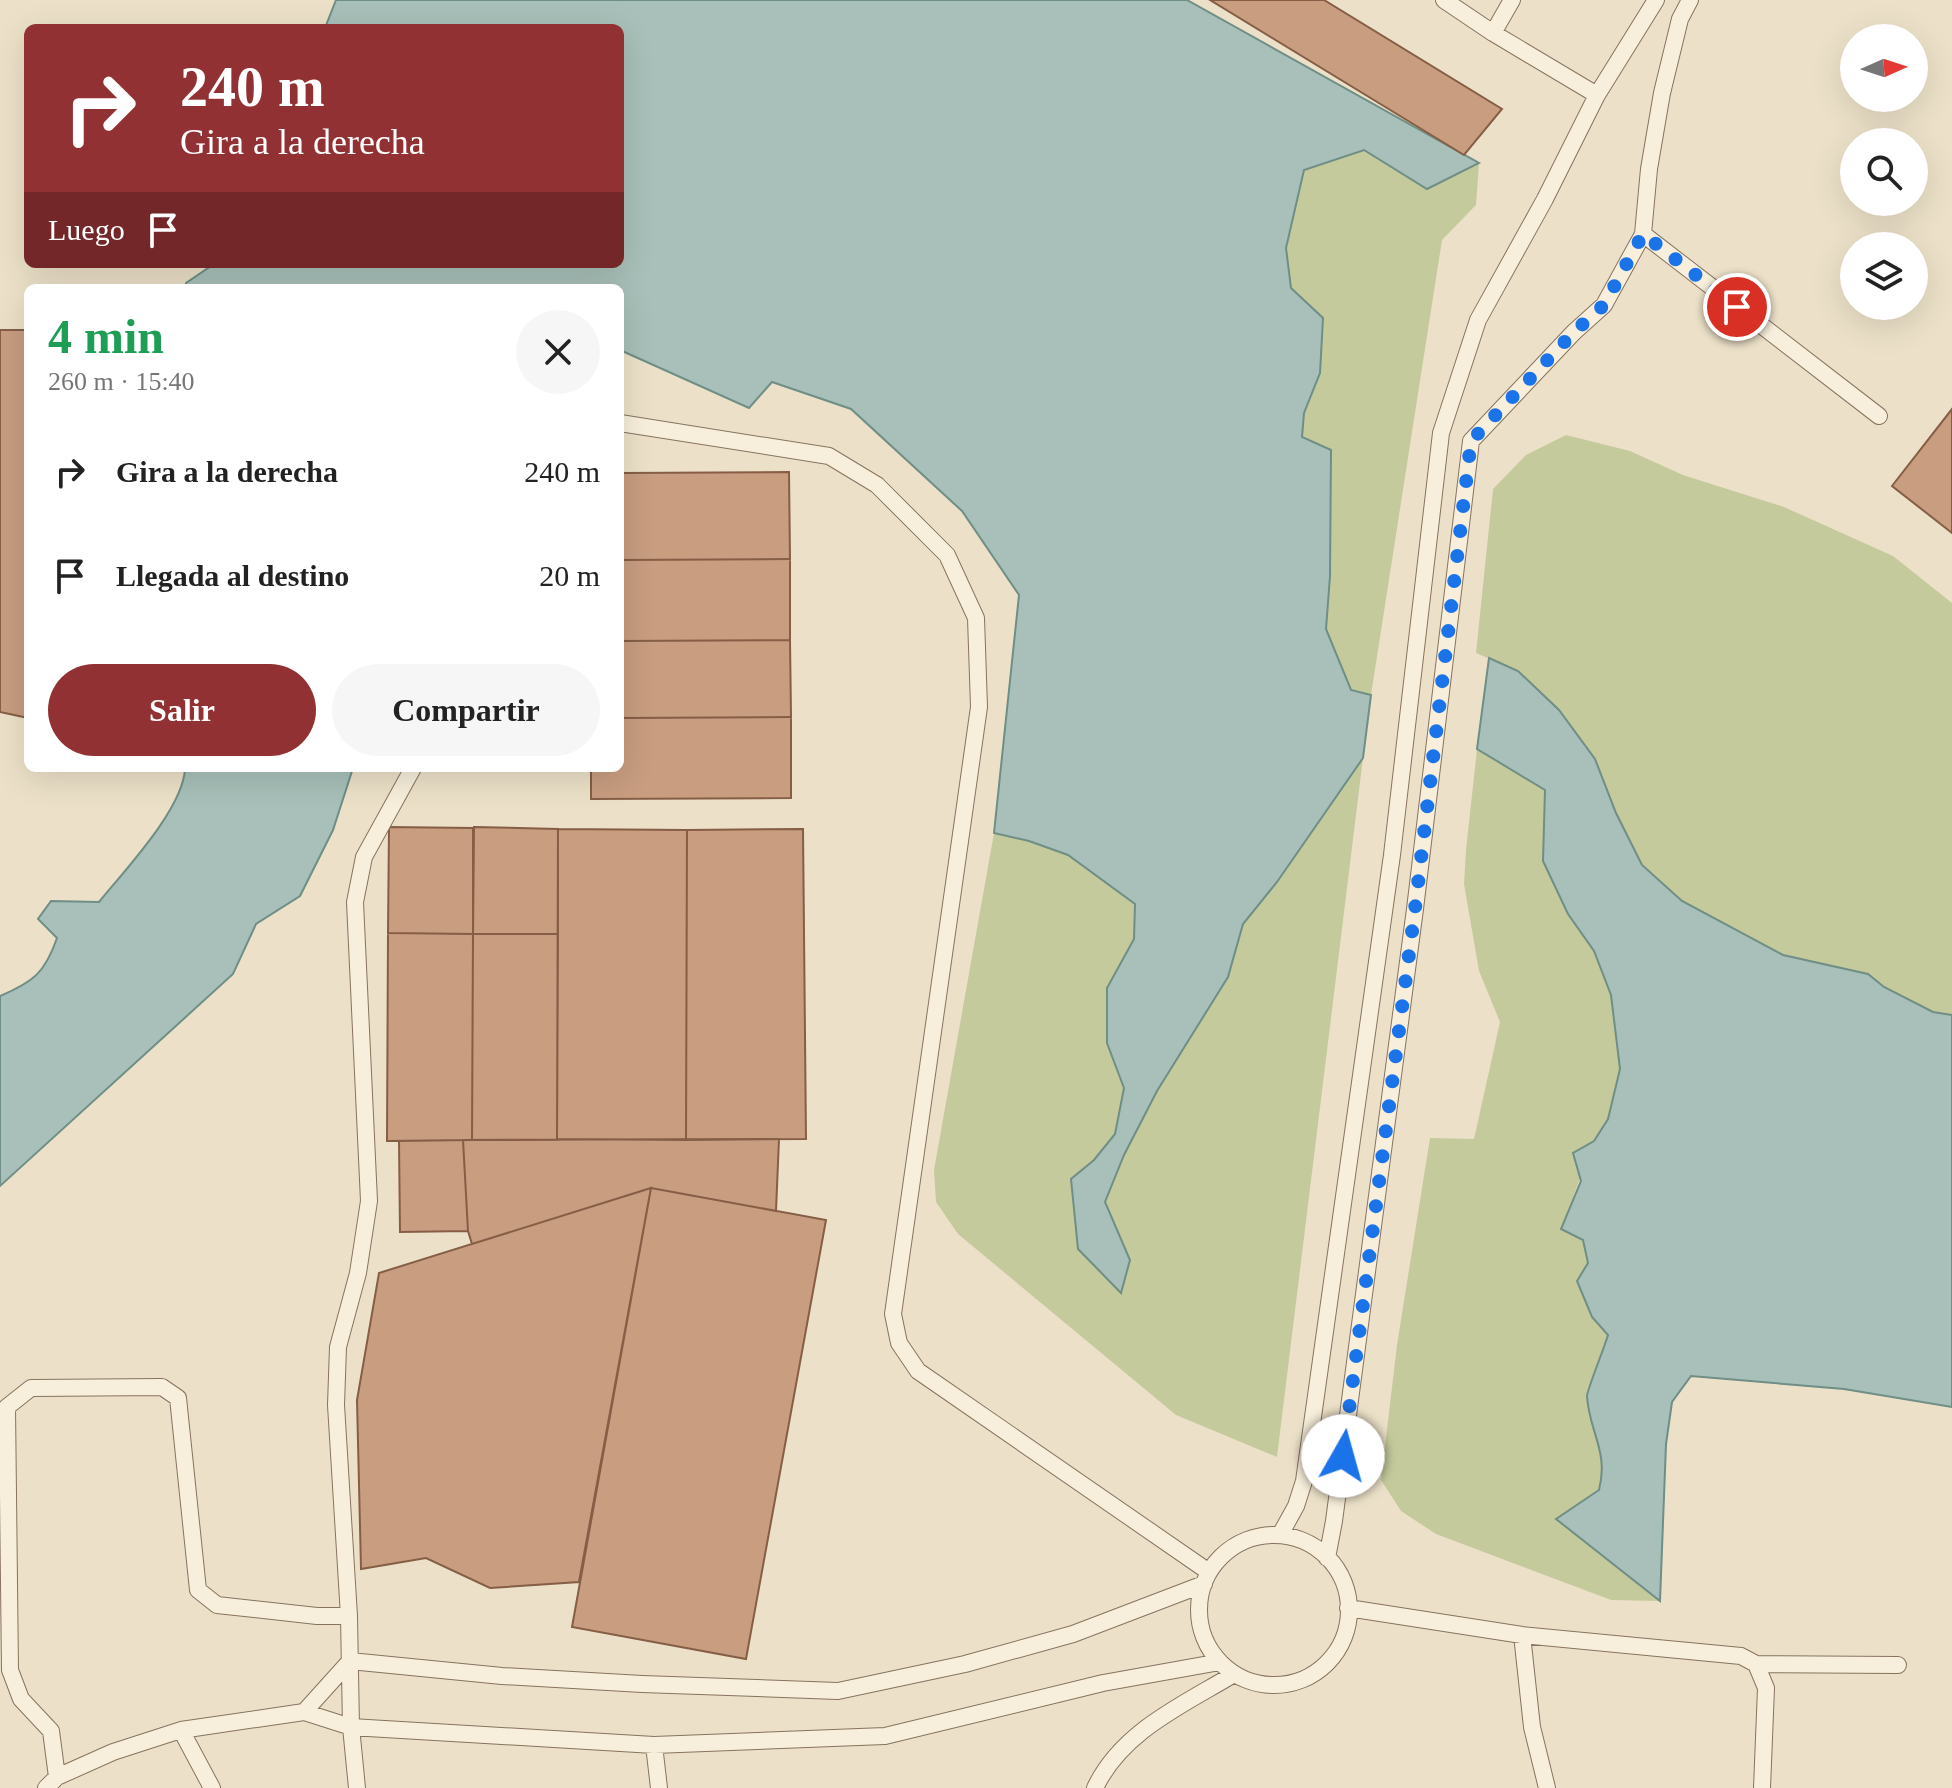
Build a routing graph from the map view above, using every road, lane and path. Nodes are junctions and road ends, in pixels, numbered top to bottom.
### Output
1 (1444, 0) edge
2 (1512, 0) edge
3 (1656, 0) edge
4 (1690, 0) edge
5 (1493, 33) junction
6 (1597, 95) junction
7 (1643, 234) junction
8 (1879, 416) dead end
9 (624, 424) edge
10 (411, 772) edge
11 (1280, 1535) junction
12 (1327, 1558) junction
13 (1206, 1578) junction
14 (1348, 1608) junction
15 (349, 1616) junction
16 (1522, 1635) junction
17 (350, 1661) junction
18 (1220, 1662) junction
19 (1756, 1664) junction
20 (1898, 1665) dead end
21 (1234, 1674) junction
22 (304, 1712) junction
23 (351, 1727) junction
24 (181, 1730) junction
25 (654, 1745) junction
26 (52, 1782) edge
27 (212, 1788) edge
28 (357, 1788) edge
29 (659, 1788) edge
30 (1095, 1788) edge
31 (1547, 1788) edge
32 (1762, 1788) edge

1 - 5 lane
2 - 5 lane
3 - 6 lane
4 - 7 lane
5 - 6 lane
6 - 11 lane
7 - 8 lane
7 - 12 lane
9 - 13 lane
10 - 15 lane
11 - 12 lane
11 - 13 lane
12 - 14 lane
13 - 17 lane
13 - 18 lane
14 - 16 lane
14 - 21 lane
15 - 17 lane
15 - 26 lane
16 - 19 lane
16 - 31 lane
17 - 22 lane
17 - 23 lane
18 - 21 lane
18 - 25 lane
19 - 20 lane
19 - 32 lane
21 - 30 lane
22 - 23 lane
22 - 24 lane
23 - 25 lane
23 - 28 lane
24 - 26 lane
24 - 27 lane
25 - 29 lane

